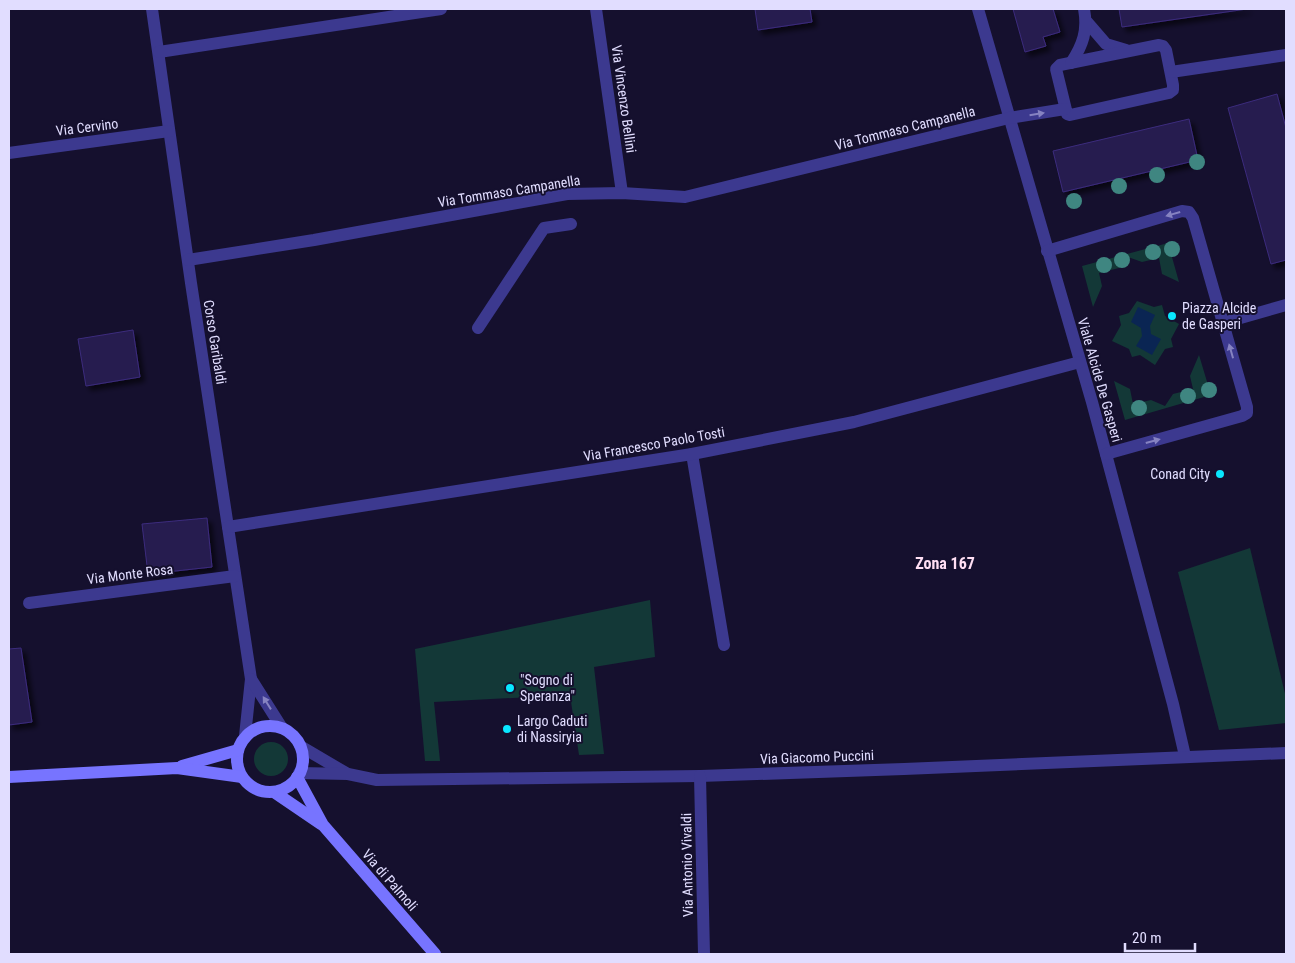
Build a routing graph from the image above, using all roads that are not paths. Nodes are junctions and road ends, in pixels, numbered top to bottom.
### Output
1 (152, 9) edge
2 (441, 9) edge
3 (596, 9) edge
4 (1084, 9) edge
5 (980, 10) edge
6 (1087, 22) junction
7 (1130, 51) junction
8 (159, 52) junction
9 (1286, 55) edge
10 (1071, 63) junction
11 (1171, 72) junction
12 (1065, 109) junction
13 (1010, 118) junction
14 (170, 132) junction
15 (9, 152) edge
16 (622, 193) junction
17 (571, 224) dead end
18 (1047, 251) junction
19 (188, 260) junction
20 (1286, 305) edge
21 (1223, 322) junction
22 (478, 328) dead end
23 (1080, 362) junction
24 (692, 454) junction
25 (1106, 454) junction
26 (228, 527) junction
27 (235, 576) junction
28 (29, 602) dead end
29 (724, 645) dead end
30 (251, 679) junction
31 (282, 728) junction
32 (245, 736) junction
33 (300, 746) junction
34 (238, 750) junction
35 (1286, 753) edge
36 (1185, 756) junction
37 (177, 768) junction
38 (348, 774) junction
39 (298, 775) junction
40 (242, 776) junction
41 (700, 776) junction
42 (9, 777) edge
43 (274, 792) junction
44 (323, 825) junction
45 (435, 954) edge
46 (704, 954) edge

1 - 8 street, Corso Garibaldi
2 - 8 street
3 - 16 street, Via Vincenzo Bellini
4 - 6 street
5 - 13 street, Viale Alcide De Gasperi
6 - 7 street
6 - 10 street
7 - 10 street
7 - 11 street
8 - 14 street, Corso Garibaldi
9 - 11 street
10 - 12 street
11 - 12 street, Via Tommaso Campanella
13 -> 12 street, Via Tommaso Campanella
13 - 16 street, Via Tommaso Campanella
13 - 18 street, Viale Alcide De Gasperi
14 - 15 street, Via Cervino
14 - 19 street, Corso Garibaldi
16 - 19 street, Via Tommaso Campanella
17 - 22 street
21 -> 18 street
18 - 23 street, Viale Alcide De Gasperi
19 - 26 street, Corso Garibaldi
20 - 21 street
25 -> 21 street
23 - 24 street, Via Francesco Paolo Tosti
23 - 25 street, Viale Alcide De Gasperi
24 - 26 street, Via Francesco Paolo Tosti
24 - 29 street
25 - 36 street, Viale Alcide De Gasperi
26 - 27 street, Corso Garibaldi
27 - 28 street, Via Monte Rosa
27 - 30 street, Corso Garibaldi
31 -> 30 street, Corso Garibaldi
30 - 32 street, Corso Garibaldi
31 - 32 street
31 - 33 street
32 - 34 street
33 - 38 street, Via Giacomo Puccini
33 - 39 street
34 - 37 street
34 - 40 street
35 - 36 street, Via Giacomo Puccini
36 - 41 street, Via Giacomo Puccini
37 - 40 street
37 - 42 street
38 - 39 street, Via Giacomo Puccini
38 - 41 street, Via Giacomo Puccini
39 - 43 street
39 - 44 street, Via di Palmoli
40 - 43 street
41 - 46 street, Via Antonio Vivaldi
43 - 44 street, Via di Palmoli
44 - 45 street, Via di Palmoli

